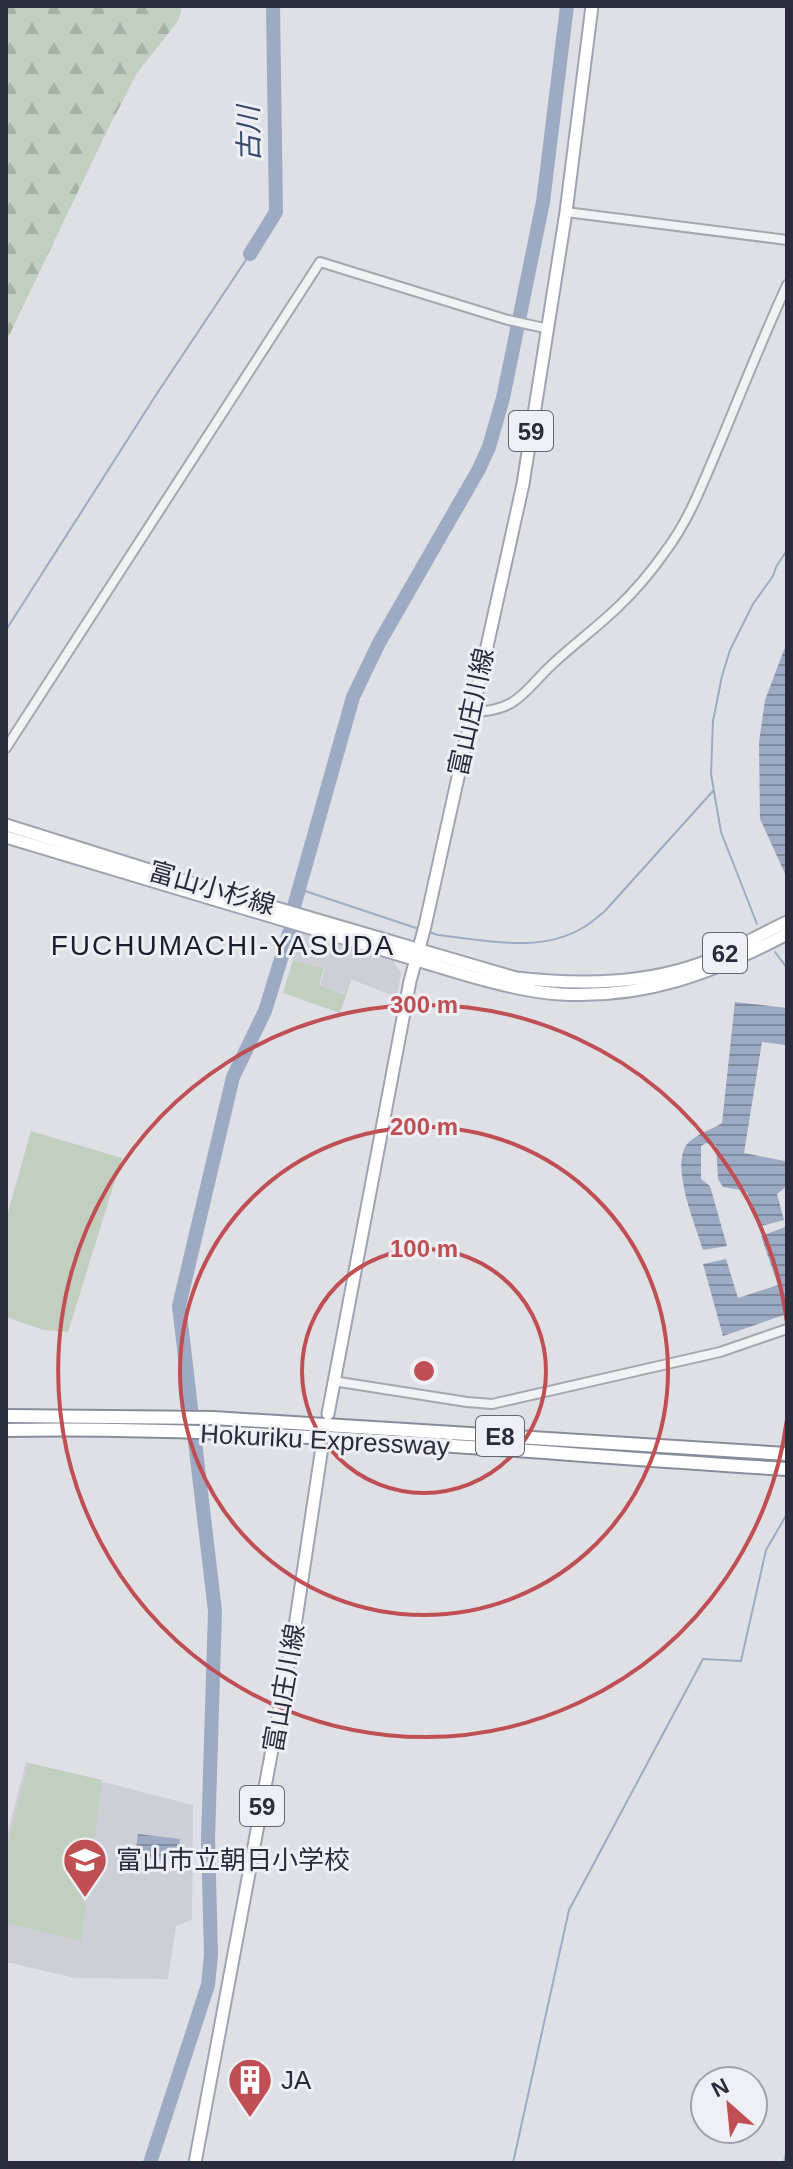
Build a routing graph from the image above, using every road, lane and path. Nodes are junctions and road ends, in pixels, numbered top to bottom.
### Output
1 (592, 6) edge
2 (566, 212) junction
3 (787, 240) edge
4 (787, 285) edge
5 (549, 329) junction
6 (472, 712) junction
7 (6, 748) edge
8 (6, 825) edge
9 (6, 837) edge
10 (787, 922) edge
11 (787, 934) edge
12 (417, 955) junction
13 (787, 1329) edge
14 (333, 1381) junction
15 (328, 1414) dead end
16 (6, 1416) edge
17 (6, 1430) edge
18 (322, 1447) dead end
19 (787, 1454) edge
20 (787, 1469) edge
21 (195, 2163) edge

1 - 2 main road, 富山庄川線 / 59
2 - 3 street
2 - 5 main road, 富山庄川線 / 59
4 - 6 street
5 - 6 main road, 富山庄川線 / 59
5 - 7 street
6 - 12 main road, 富山庄川線 / 59
8 - 12 main road, 富山小杉線 / 62
9 - 12 main road, 富山小杉線 / 62
10 - 12 main road, 富山小杉線 / 62
11 - 12 main road, 富山小杉線 / 62
12 - 14 main road, 富山庄川線 / 59
13 - 14 street
14 - 15 main road, 富山庄川線 / 59
16 - 19 highway, Hokuriku Expressway / E8
17 - 20 highway, Hokuriku Expressway / E8
18 - 21 main road, 富山庄川線 / 59

